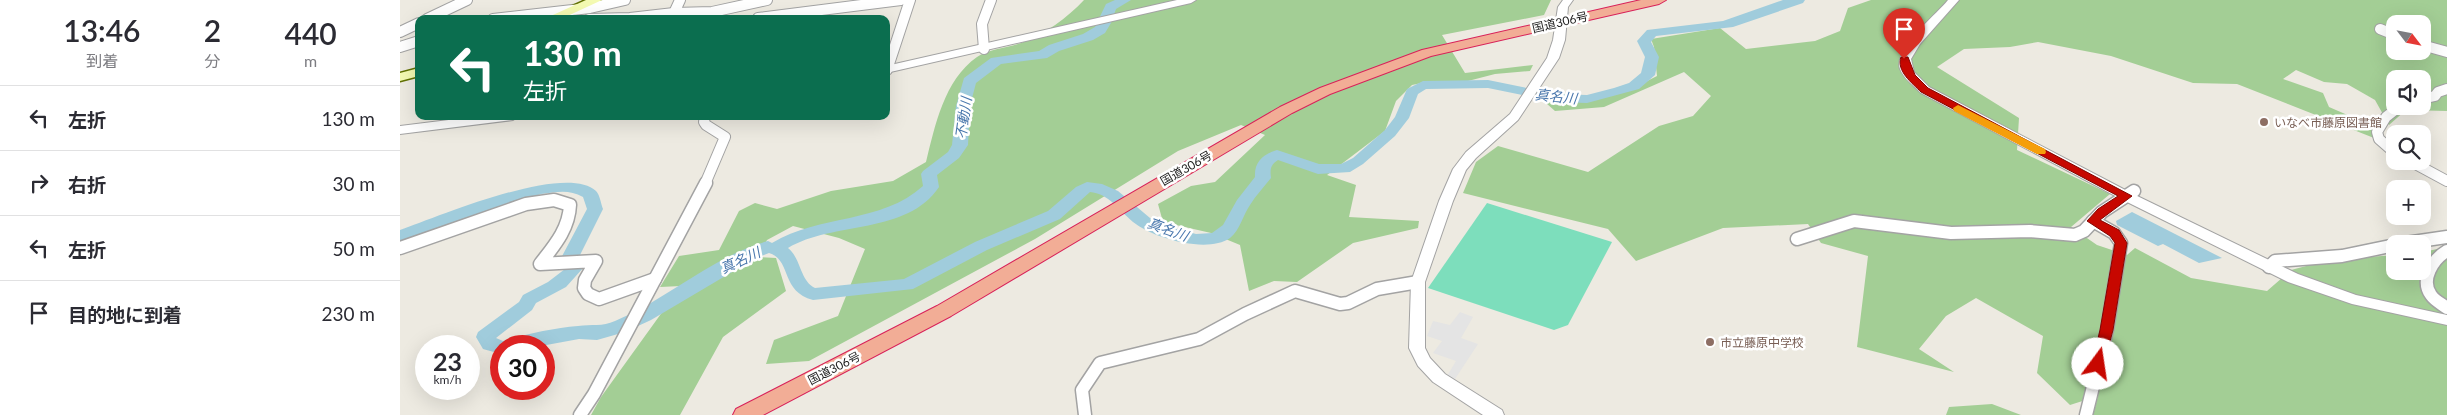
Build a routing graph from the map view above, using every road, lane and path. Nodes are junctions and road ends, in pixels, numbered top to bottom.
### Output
1 (467, 0) edge
2 (596, 0) edge
3 (625, 0) edge
4 (680, 0) edge
5 (768, 0) edge
6 (901, 0) edge
7 (910, 0) edge
8 (991, 0) edge
9 (1192, 0) edge
10 (1568, 0) edge
11 (1659, 0) edge
12 (1954, 0) edge
13 (571, 10) junction
14 (674, 14) junction
15 (435, 15) edge
16 (528, 15) edge
17 (559, 15) edge
18 (663, 15) edge
19 (760, 15) edge
20 (782, 15) edge
21 (1562, 22) junction
22 (415, 25) edge
23 (2380, 29) dead end
24 (2386, 31) edge
25 (400, 32) edge
26 (415, 42) edge
27 (400, 47) edge
28 (2431, 48) edge
29 (984, 49) junction
30 (2447, 52) edge
31 (890, 58) edge
32 (890, 69) edge
33 (415, 73) edge
34 (400, 77) edge
35 (2447, 89) edge
36 (2431, 97) edge
37 (2387, 115) edge
38 (481, 120) edge
39 (704, 120) edge
40 (400, 130) edge
41 (2386, 145) edge
42 (2427, 170) edge
43 (2447, 181) edge
44 (2130, 194) junction
45 (2093, 221) junction
46 (2447, 237) edge
47 (2431, 239) edge
48 (1797, 240) dead end
49 (2386, 247) edge
50 (400, 248) edge
51 (2447, 251) edge
52 (2269, 267) junction
53 (655, 280) junction
54 (1418, 282) junction
55 (2447, 308) edge
56 (2447, 320) edge
57 (580, 415) edge
58 (744, 415) edge
59 (1085, 415) edge
60 (1496, 415) edge
61 (2086, 415) edge

1 - 15 street
2 - 13 main road
3 - 13 street
4 - 14 street
5 - 14 street
5 - 19 street
6 - 20 street
7 - 31 street
8 - 29 street
9 - 29 street
10 - 21 street
11 - 21 highway, 国道306号
12 - 44 street
13 - 16 street
13 - 17 main road
14 - 18 street
21 - 54 street
21 - 58 highway, 国道306号
22 - 25 street
23 - 24 street
26 - 27 street
28 - 30 street
29 - 32 street
33 - 34 main road
35 - 36 street
37 - 41 street
38 - 40 street
39 - 53 street
42 - 43 street
44 - 45 street
44 - 52 street
45 - 48 street
45 - 61 street
46 - 47 street
49 - 52 street
50 - 53 street
51 - 55 street
52 - 56 street
53 - 57 street
54 - 59 street
54 - 60 street

